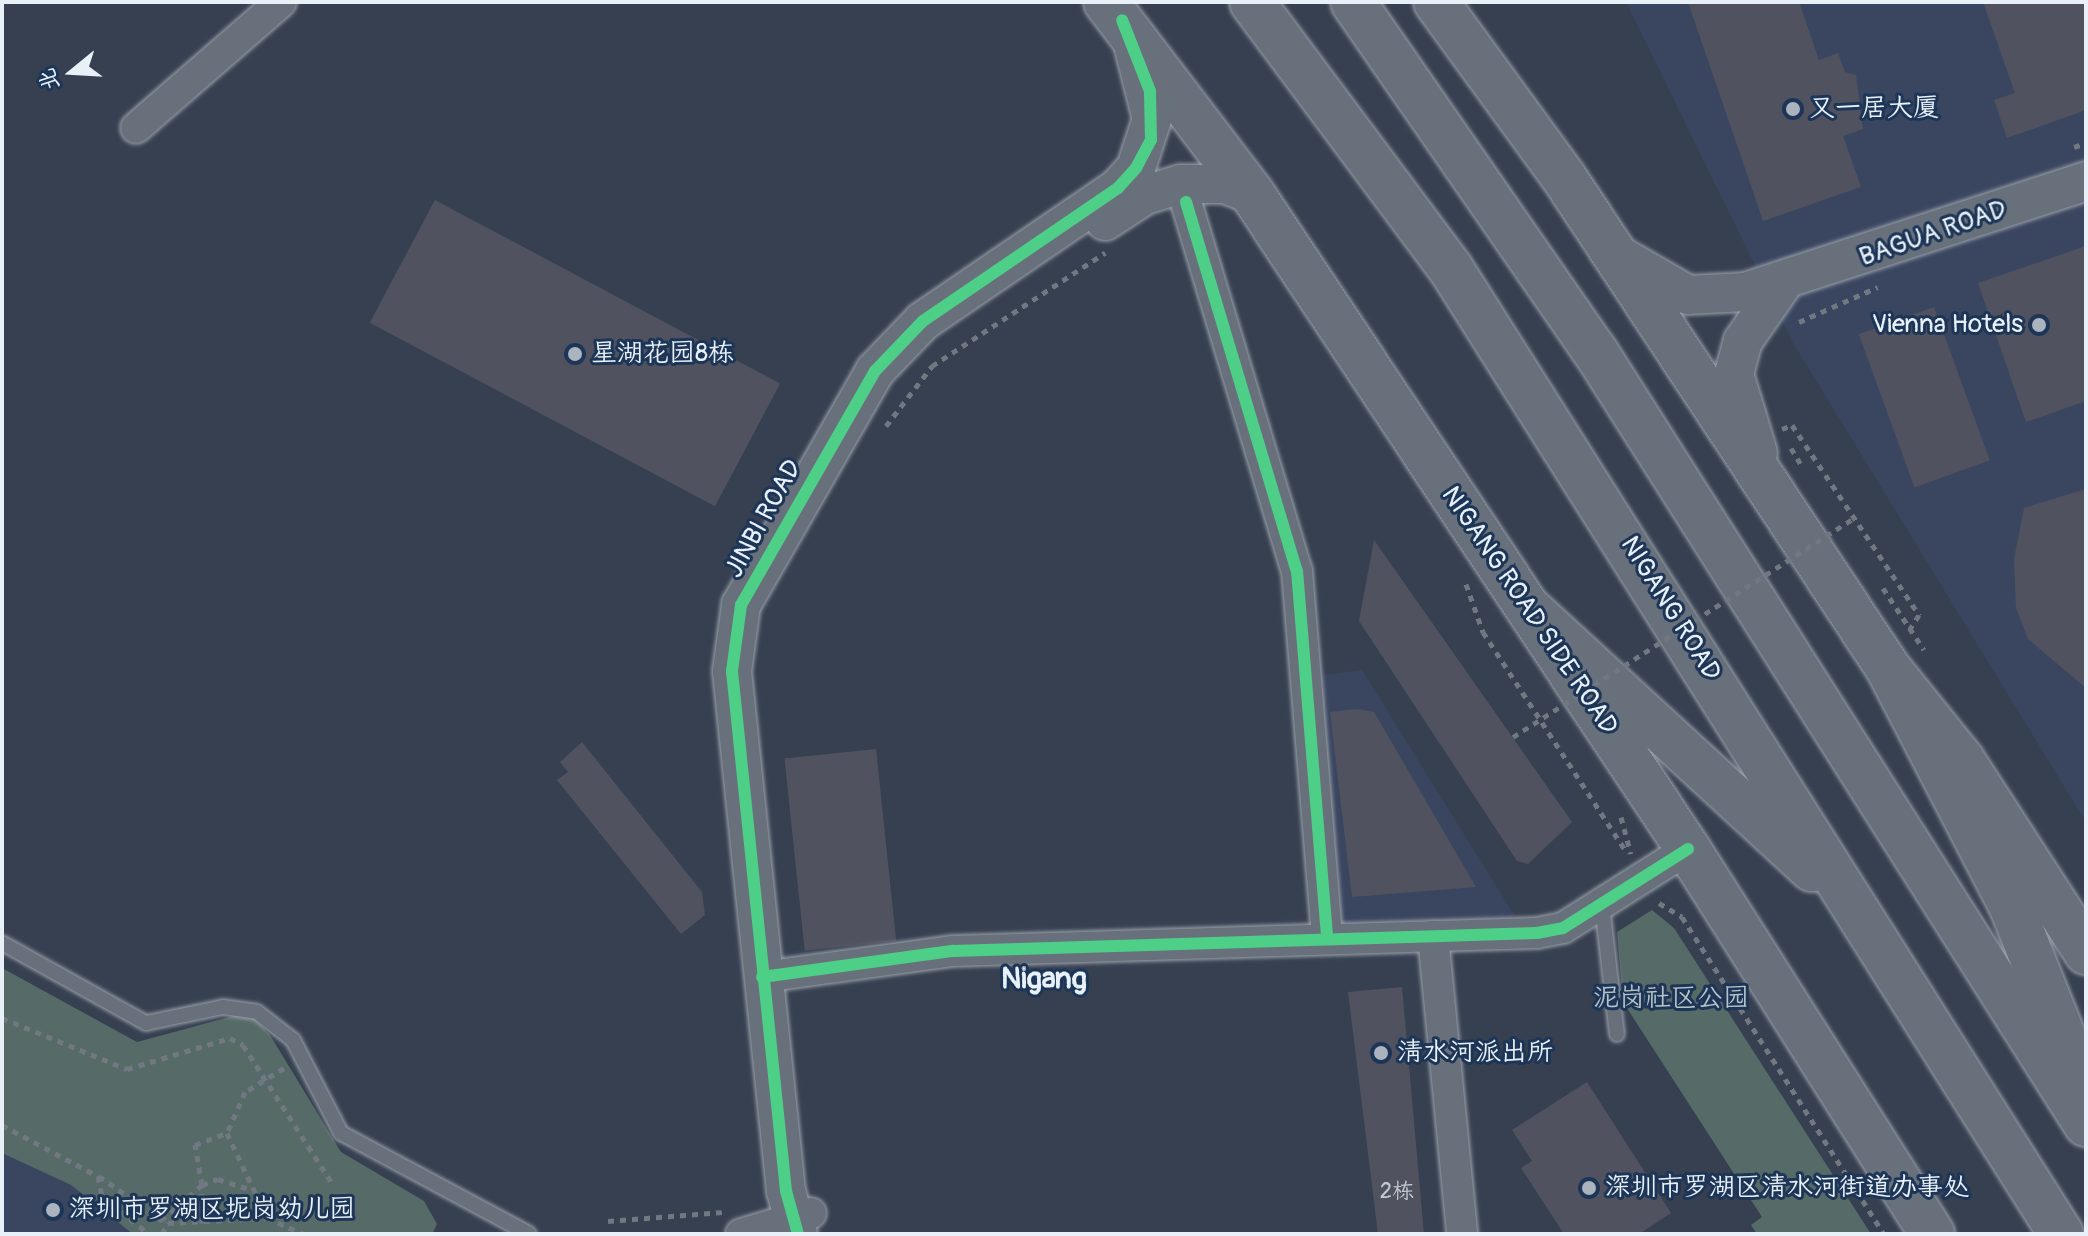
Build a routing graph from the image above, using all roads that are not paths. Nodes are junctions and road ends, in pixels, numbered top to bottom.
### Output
1 (281, 2) edge
2 (1436, 2) edge
3 (1360, 8) edge
4 (1256, 10) edge
5 (1114, 11) edge
6 (136, 128) dead end
7 (2086, 181) edge
8 (1253, 195) junction
9 (1186, 202) dead end
10 (1613, 250) junction
11 (1781, 286) junction
12 (1794, 490) junction
13 (1528, 608) junction
14 (1888, 668) junction
15 (1688, 849) junction
16 (1602, 905) junction
17 (1853, 906) junction
18 (1433, 936) junction
19 (1327, 939) junction
20 (2, 943) edge
21 (2086, 952) edge
22 (772, 976) junction
23 (1617, 1034) dead end
24 (2086, 1094) edge
25 (2086, 1124) edge
26 (736, 1222) edge
27 (805, 1225) edge
28 (529, 1234) edge
29 (1462, 1234) edge
30 (1932, 1234) edge
31 (2061, 1234) edge

1 - 6 street
2 - 10 main road
3 - 25 main road
4 - 17 main road, NIGANG ROAD
5 - 8 main road, NIGANG ROAD SIDE ROAD
5 - 22 street, JINBI ROAD
7 - 11 street, BAGUA ROAD
8 - 13 main road, NIGANG ROAD SIDE ROAD
8 - 22 street, JINBI ROAD
9 - 19 street
10 - 11 street, BAGUA ROAD
10 - 12 main road
11 - 12 street
12 - 14 main road
13 - 15 main road, NIGANG ROAD SIDE ROAD
13 - 17 main road
14 - 21 main road
14 - 24 main road
15 - 16 street
15 - 30 main road, NIGANG ROAD SIDE ROAD
16 - 18 street
16 - 23 lane
17 - 31 main road, NIGANG ROAD
18 - 19 street
18 - 29 street
19 - 22 street
20 - 28 lane
22 - 27 street, JINBI ROAD
26 - 27 street

